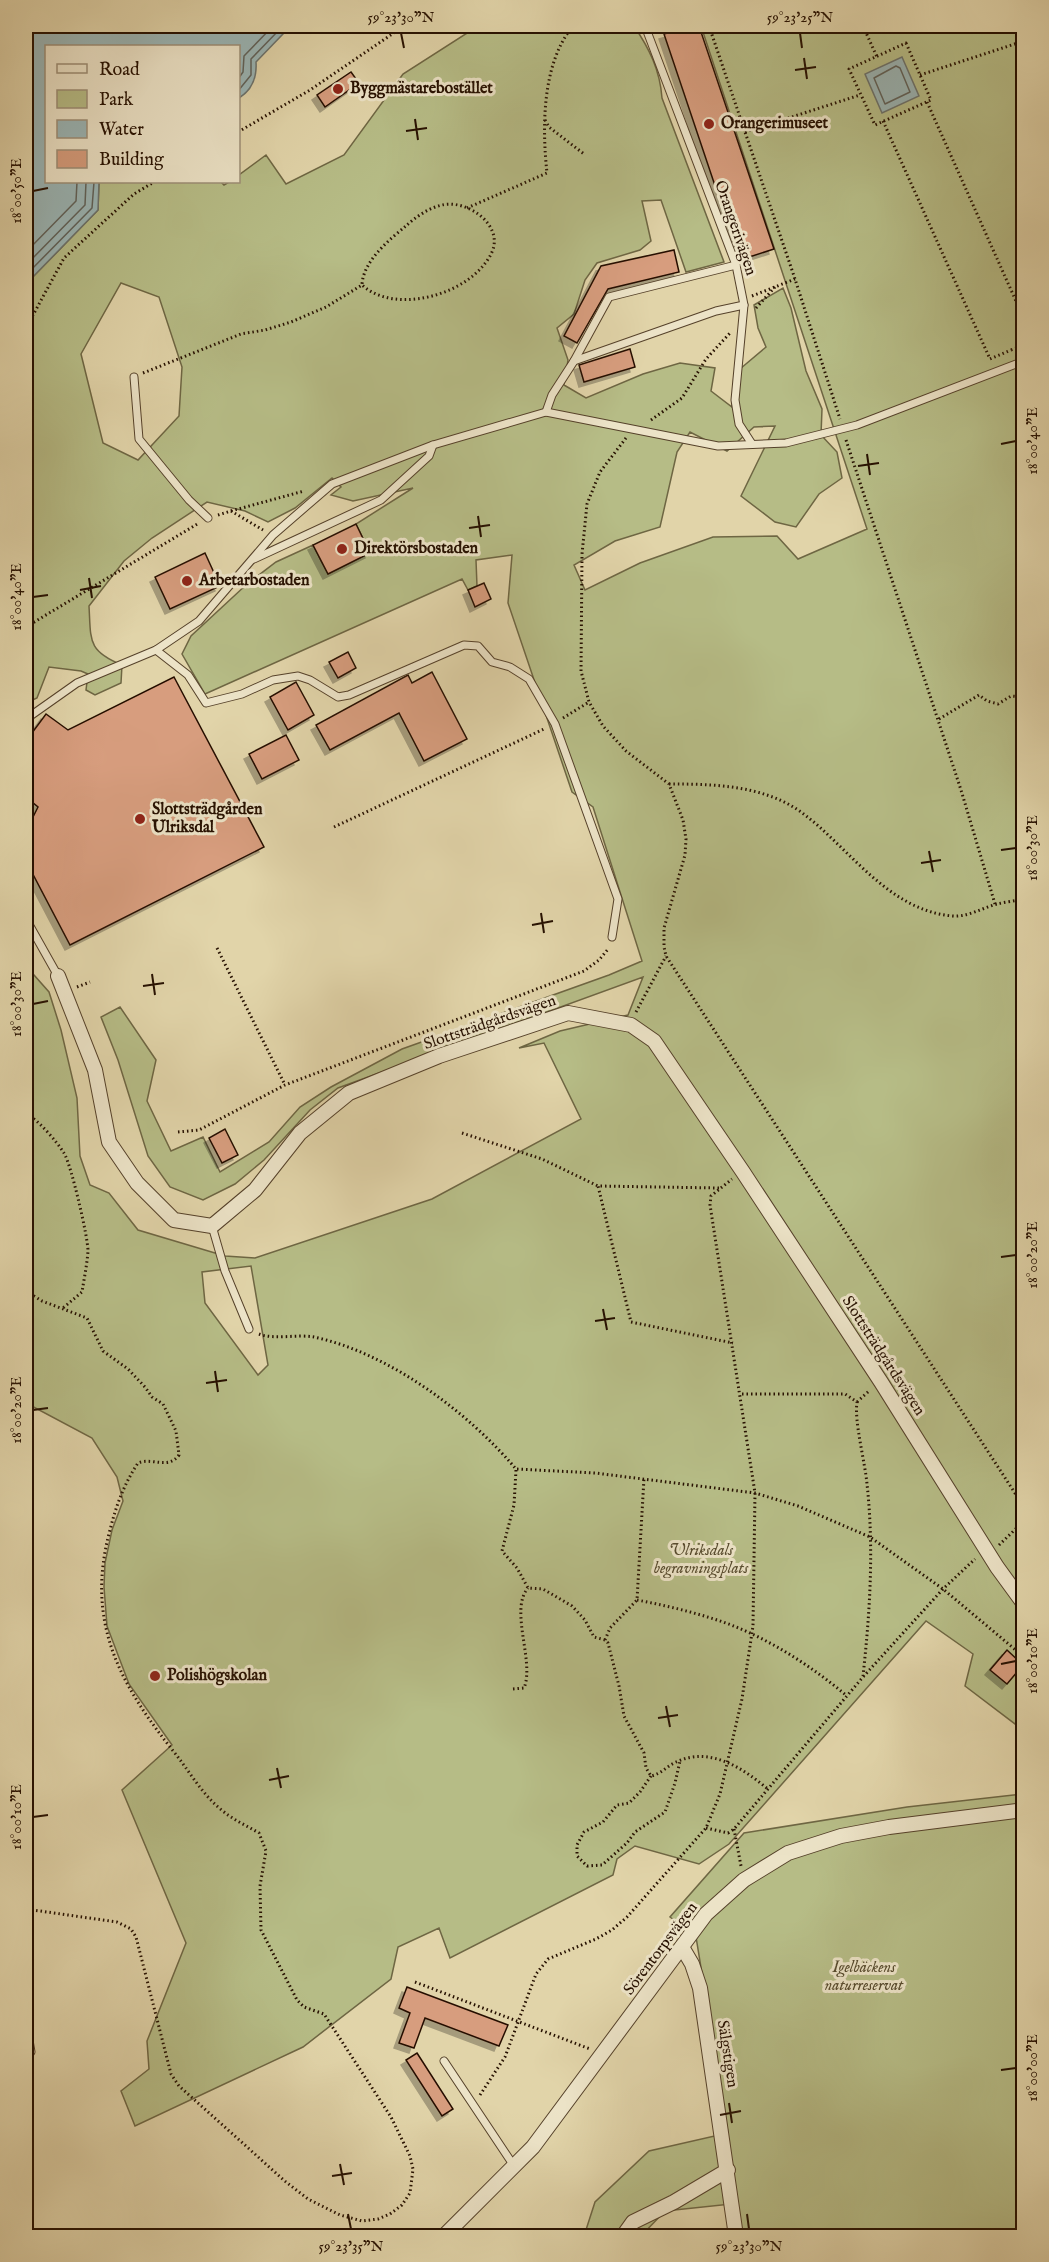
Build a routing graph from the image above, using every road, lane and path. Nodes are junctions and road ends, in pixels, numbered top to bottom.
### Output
1 (404, 26) edge
2 (573, 26) edge
3 (645, 26) edge
4 (709, 26) edge
5 (863, 26) edge
6 (1023, 41) edge
7 (877, 57) junction
8 (920, 75) junction
9 (861, 95) junction
10 (927, 102) junction
11 (544, 118) junction
12 (883, 121) junction
13 (240, 131) edge
14 (745, 132) junction
15 (584, 154) dead end
16 (152, 183) edge
17 (467, 208) junction
18 (736, 265) junction
19 (795, 279) junction
20 (362, 285) junction
21 (775, 286) junction
22 (744, 302) junction
23 (1023, 319) edge
24 (742, 321) junction
25 (26, 328) edge
26 (1011, 350) dead end
27 (574, 361) junction
28 (1023, 361) edge
29 (134, 377) joint
30 (546, 412) junction
31 (636, 430) junction
32 (843, 430) junction
33 (752, 444) junction
34 (434, 445) junction
35 (332, 484) junction
36 (231, 511) junction
37 (208, 518) junction
38 (273, 535) junction
39 (252, 559) junction
40 (26, 627) edge
41 (156, 650) junction
42 (1023, 697) edge
43 (589, 702) junction
44 (26, 720) edge
45 (938, 720) junction
46 (555, 724) junction
47 (669, 784) junction
48 (334, 827) dead end
49 (1023, 899) edge
50 (995, 904) junction
51 (26, 919) edge
52 (612, 938) joint
53 (217, 948) dead end
54 (666, 956) junction
55 (58, 976) joint
56 (631, 1025) junction
57 (285, 1085) junction
58 (26, 1113) edge
59 (178, 1132) dead end
60 (462, 1133) dead end
61 (743, 1172) junction
62 (598, 1186) junction
63 (719, 1188) junction
64 (212, 1226) junction
65 (26, 1291) edge
66 (63, 1308) junction
67 (249, 1329) joint
68 (733, 1343) junction
69 (741, 1394) junction
70 (516, 1469) junction
71 (644, 1478) junction
72 (755, 1493) junction
73 (1023, 1507) edge
74 (1023, 1521) edge
75 (870, 1537) junction
76 (987, 1551) junction
77 (528, 1588) junction
78 (943, 1589) junction
79 (637, 1600) junction
80 (1023, 1604) edge
81 (752, 1635) junction
82 (605, 1640) junction
83 (1023, 1657) edge
84 (863, 1677) junction
85 (513, 1689) dead end
86 (847, 1696) junction
87 (680, 1761) junction
88 (728, 1762) junction
89 (651, 1776) junction
90 (769, 1790) junction
91 (1023, 1810) edge
92 (706, 1828) junction
93 (734, 1829) junction
94 (744, 1880) junction
95 (26, 1909) edge
96 (682, 1947) junction
97 (415, 1982) dead end
98 (26, 2022) edge
99 (519, 2022) junction
100 (602, 2053) junction
101 (26, 2060) edge
102 (444, 2061) dead end
103 (473, 2104) junction
104 (514, 2166) junction
105 (728, 2170) junction
106 (444, 2236) edge
107 (623, 2236) edge
108 (736, 2236) edge

1 - 13 path
2 - 11 path
3 - 18 lane, Orangerivägen
4 - 14 path
5 - 7 path
6 - 8 path
7 - 8 path
7 - 9 path
8 - 10 path
9 - 12 path
9 - 14 path
10 - 12 path
10 - 23 path
11 - 15 path
11 - 17 path
12 - 26 path
14 - 19 path
16 - 25 path
17 - 20 path
17 - 20 path
18 - 22 lane, Orangerivägen
18 - 27 lane
19 - 21 path
19 - 32 path
20 - 29 path
21 - 22 path
21 - 24 path
22 - 24 lane, Orangerivägen
22 - 27 lane
24 - 31 path
24 - 33 lane, Orangerivägen
27 - 30 lane
28 - 32 lane
29 - 37 lane
30 - 31 lane
30 - 34 lane
31 - 33 lane
31 - 43 path
32 - 33 lane
32 - 45 path
34 - 35 lane
34 - 39 lane
35 - 36 path
35 - 38 lane
36 - 37 path
36 - 38 path
37 - 40 path
38 - 39 lane
39 - 41 lane
41 - 44 lane
41 - 46 lane
42 - 45 path
43 - 46 path
43 - 47 path
45 - 50 path
46 - 48 path
46 - 52 lane
47 - 50 path
47 - 54 path
49 - 50 path
51 - 55 lane
52 - 57 path
53 - 57 path
54 - 56 path
54 - 73 path
55 - 64 street
56 - 61 street, Slottsträdgårdsvägen
56 - 64 street, Slottsträdgårdsvägen
57 - 59 path
58 - 66 path
60 - 62 path
61 - 63 path
61 - 76 street, Slottsträdgårdsvägen
62 - 63 path
62 - 68 path
63 - 68 path
64 - 67 lane
65 - 66 path
66 - 95 path
67 - 70 path
68 - 69 path
69 - 72 path
69 - 75 path
70 - 71 path
70 - 77 path
71 - 72 path
71 - 79 path
72 - 75 path
72 - 81 path
74 - 76 path
75 - 78 path
75 - 84 path
76 - 78 path
76 - 80 street, Slottsträdgårdsvägen
77 - 82 path
77 - 85 path
78 - 83 path
78 - 84 path
79 - 81 path
79 - 82 path
81 - 86 path
81 - 88 path
82 - 89 path
84 - 86 path
86 - 90 path
87 - 88 path
87 - 89 path
87 - 89 path
88 - 90 path
88 - 92 path
90 - 93 path
91 - 94 street, Sörentorpsvägen
92 - 93 path
92 - 99 path
93 - 94 path
94 - 96 street, Sörentorpsvägen
96 - 100 street, Sörentorpsvägen
96 - 105 street, Sälgstigen
97 - 99 path
98 - 101 lane
99 - 100 path
99 - 103 path
100 - 104 street, Sörentorpsvägen
102 - 103 lane
103 - 104 lane
104 - 106 street, Sörentorpsvägen
105 - 107 street
105 - 108 street, Sälgstigen

